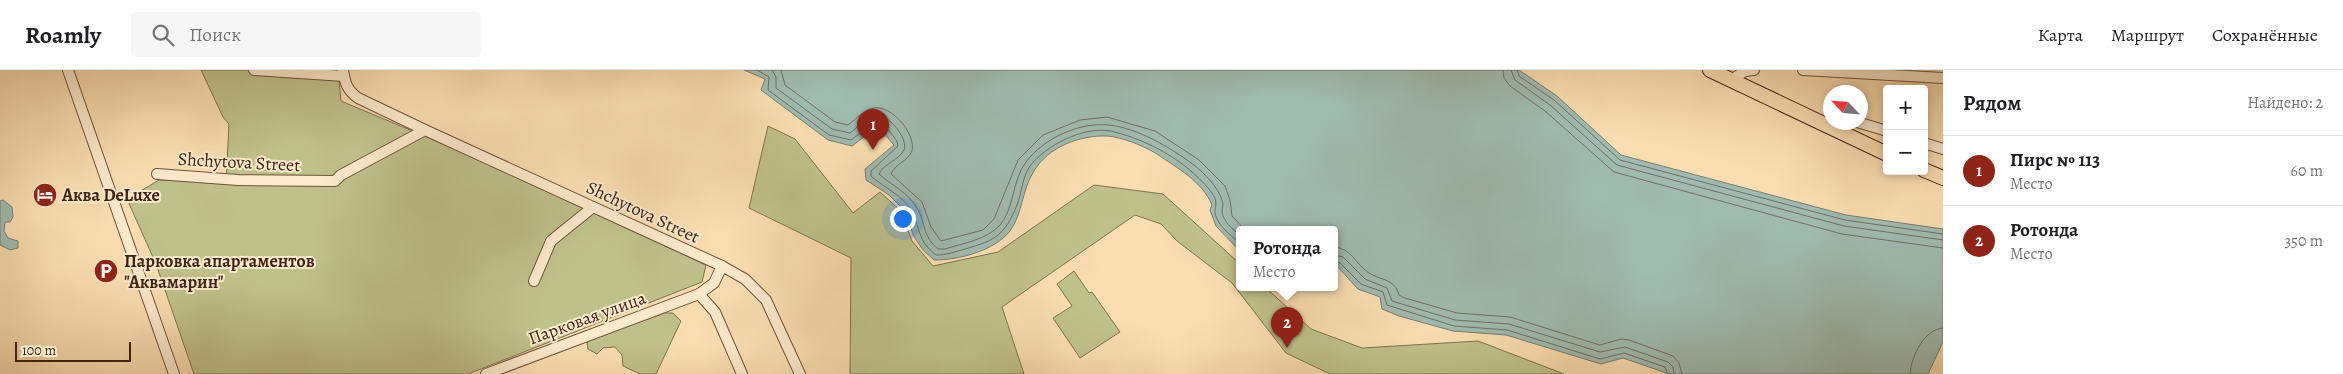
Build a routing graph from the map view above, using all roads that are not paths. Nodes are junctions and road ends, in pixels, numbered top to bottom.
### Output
1 (68, 70) edge
2 (254, 70) edge
3 (1710, 70) edge
4 (1754, 70) edge
5 (1802, 70) edge
6 (344, 73) edge
7 (1943, 78) edge
8 (1731, 80) junction
9 (1823, 121) edge
10 (1868, 125) edge
11 (425, 130) junction
12 (1841, 130) edge
13 (1884, 130) edge
14 (1928, 145) edge
15 (1943, 149) edge
16 (1883, 152) edge
17 (1928, 172) edge
18 (157, 174) dead end
19 (1943, 178) edge
20 (593, 207) junction
21 (722, 266) junction
22 (534, 280) dead end
23 (699, 294) junction
24 (174, 374) edge
25 (486, 374) edge
26 (742, 374) edge
27 (800, 374) edge

1 - 24 street
2 - 6 street, Shchytova Street
3 - 8 main road
4 - 8 street
5 - 7 street
6 - 11 street, Shchytova Street
8 - 9 main road
10 - 13 street
11 - 18 street, Shchytova Street
11 - 20 street, Shchytova Street
12 - 16 main road
14 - 15 street
17 - 19 main road
20 - 21 street, Shchytova Street
20 - 22 street
21 - 23 street, Парковая улица
21 - 27 street, Shchytova Street
23 - 25 street, Парковая улица
23 - 26 street

